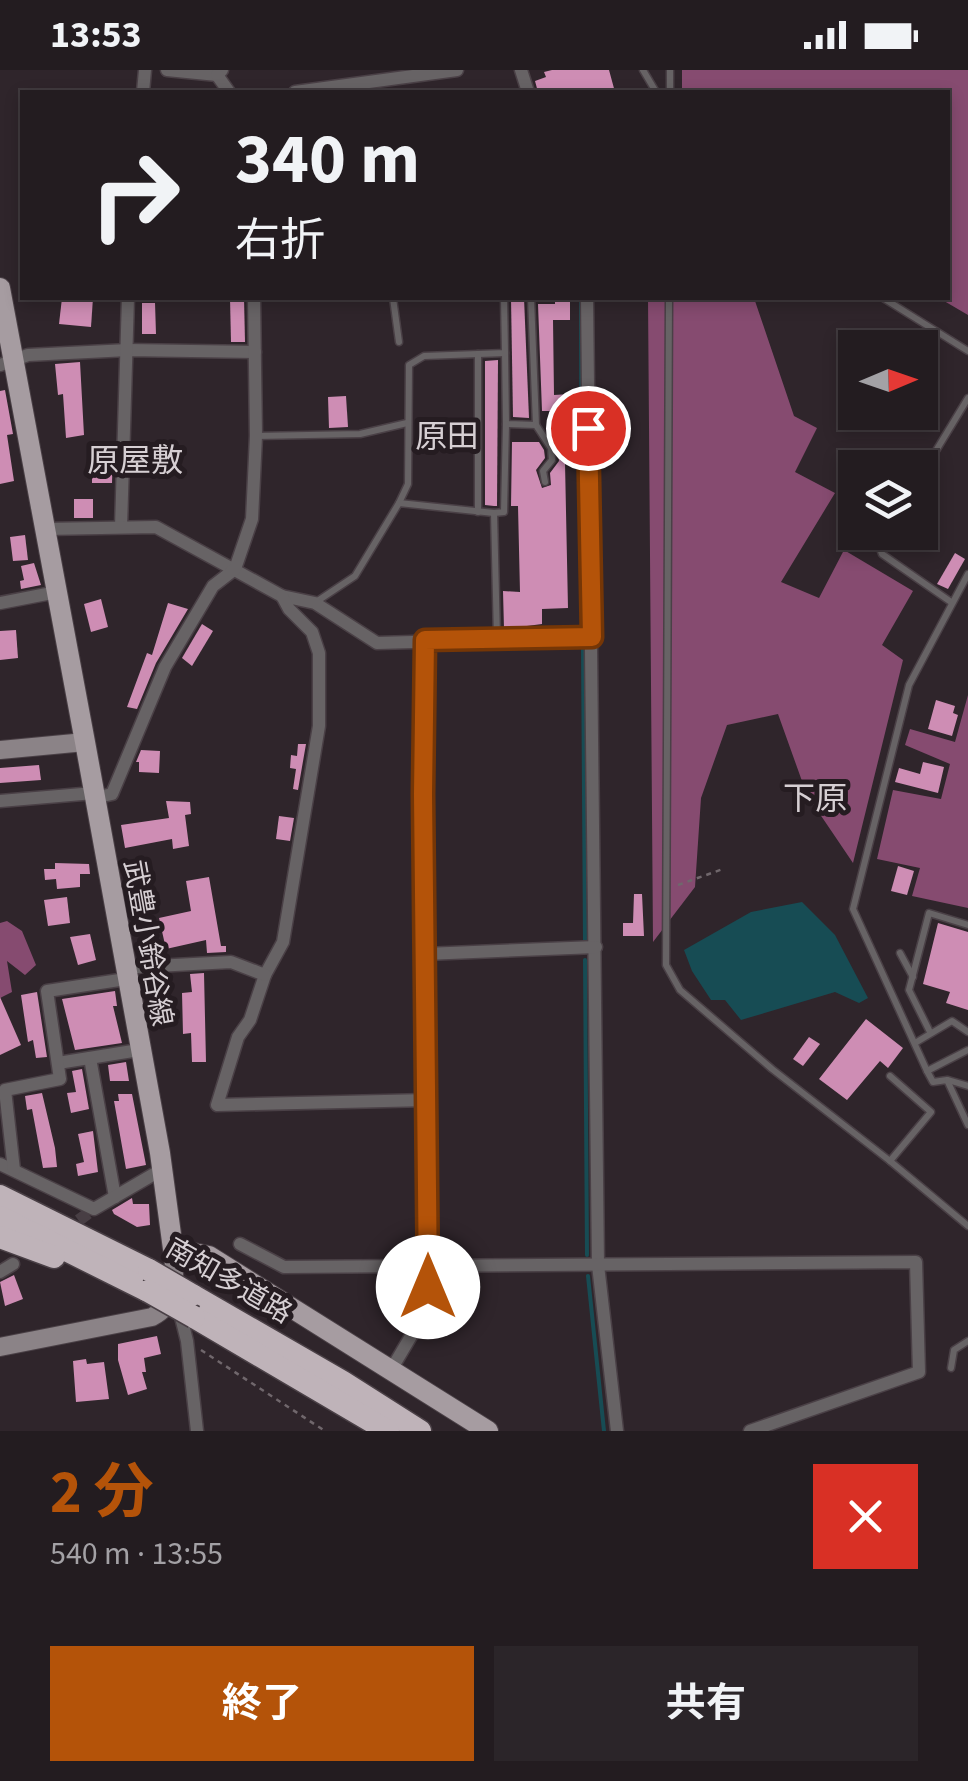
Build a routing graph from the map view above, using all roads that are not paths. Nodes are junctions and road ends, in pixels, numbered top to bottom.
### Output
1 (167, 70) edge
2 (457, 70) edge
3 (219, 72) edge
4 (310, 90) edge
5 (0, 288) edge
6 (128, 300) edge
7 (254, 300) edge
8 (393, 300) edge
9 (504, 300) edge
10 (531, 300) edge
11 (587, 300) edge
12 (669, 300) edge
13 (886, 300) edge
14 (398, 342) dead end
15 (128, 350) junction
16 (968, 350) edge
17 (255, 352) junction
18 (504, 353) junction
19 (478, 354) junction
20 (7, 364) edge
21 (968, 398) edge
22 (407, 423) junction
23 (506, 424) junction
24 (536, 425) junction
25 (256, 436) junction
26 (937, 450) edge
27 (546, 482) dead end
28 (400, 503) junction
29 (478, 512) junction
30 (494, 512) junction
31 (120, 527) junction
32 (45, 529) junction
33 (880, 550) edge
34 (235, 569) junction
35 (968, 574) edge
36 (58, 592) junction
37 (282, 596) junction
38 (0, 602) edge
39 (951, 602) junction
40 (315, 603) junction
41 (592, 637) junction
42 (497, 639) junction
43 (425, 640) junction
44 (86, 742) junction
45 (0, 750) edge
46 (94, 795) junction
47 (0, 801) edge
48 (968, 925) edge
49 (596, 947) junction
50 (900, 953) dead end
51 (424, 954) junction
52 (132, 972) junction
53 (265, 974) junction
54 (913, 977) junction
55 (930, 1032) junction
56 (968, 1032) edge
57 (915, 1043) junction
58 (140, 1050) junction
59 (968, 1050) edge
60 (90, 1058) junction
61 (58, 1063) junction
62 (927, 1071) junction
63 (890, 1076) dead end
64 (947, 1080) junction
65 (968, 1086) edge
66 (428, 1100) junction
67 (968, 1124) edge
68 (890, 1161) junction
69 (0, 1164) edge
70 (162, 1170) junction
71 (7, 1178) edge
72 (0, 1196) edge
73 (115, 1198) junction
74 (0, 1217) edge
75 (968, 1226) edge
76 (0, 1238) edge
77 (90, 1240) junction
78 (240, 1244) dead end
79 (173, 1249) junction
80 (13, 1264) dead end
81 (598, 1264) junction
82 (428, 1266) junction
83 (0, 1272) edge
84 (144, 1282) junction
85 (187, 1301) junction
86 (968, 1341) edge
87 (0, 1347) edge
88 (951, 1368) dead end
89 (391, 1370) junction
90 (197, 1431) edge
91 (388, 1431) edge
92 (420, 1431) edge
93 (488, 1431) edge
94 (617, 1431) edge
95 (750, 1431) edge

1 - 3 street
2 - 4 street
5 - 20 main road, 武豊小鈴谷線
6 - 15 street
7 - 17 street
8 - 14 lane
9 - 18 lane
10 - 24 lane
11 - 41 street
12 - 68 lane
13 - 16 lane
15 - 17 street
15 - 20 street
15 - 31 street
17 - 25 street
18 - 19 lane
18 - 23 lane
19 - 22 lane
19 - 29 lane
20 - 32 main road, 武豊小鈴谷線
21 - 26 lane
22 - 25 lane
22 - 28 lane
23 - 24 lane
23 - 30 lane
24 - 27 lane
25 - 34 street
28 - 29 lane
28 - 40 lane
29 - 30 lane
30 - 42 lane
31 - 32 street
31 - 34 street
32 - 36 main road, 武豊小鈴谷線
33 - 39 lane
34 - 37 street
34 - 46 street
35 - 39 lane
36 - 38 street
36 - 44 main road, 武豊小鈴谷線
37 - 40 street
37 - 53 street
39 - 57 lane
40 - 43 street
41 - 42 street
41 - 49 street
42 - 43 street
43 - 51 street
44 - 45 main road
44 - 46 main road, 武豊小鈴谷線
46 - 47 street
46 - 52 main road, 武豊小鈴谷線
48 - 54 lane
49 - 51 street
49 - 81 street
50 - 54 lane
51 - 66 street
52 - 53 street
52 - 58 main road, 武豊小鈴谷線
52 - 61 street
53 - 66 street
54 - 55 lane
55 - 56 lane
55 - 57 lane
57 - 62 lane
58 - 60 street
58 - 70 main road, 武豊小鈴谷線
59 - 62 lane
60 - 61 street
60 - 73 street
61 - 71 street
62 - 64 lane
63 - 68 lane
64 - 65 lane
64 - 67 lane
66 - 82 street
68 - 75 lane
69 - 71 street
70 - 73 street
70 - 79 main road, 武豊小鈴谷線
71 - 73 street
71 - 77 highway
72 - 77 highway, 南知多道路
74 - 84 highway, 南知多道路
76 - 84 highway
77 - 84 highway, 南知多道路
78 - 82 street
79 - 85 main road
79 - 89 main road
80 - 83 street
81 - 82 street
81 - 94 street
81 - 95 street
82 - 89 street
84 - 85 highway, 南知多道路, bridge
85 - 87 main road
85 - 90 street
85 - 91 highway, 南知多道路
85 - 92 highway, 南知多道路
86 - 88 lane
89 - 93 main road

